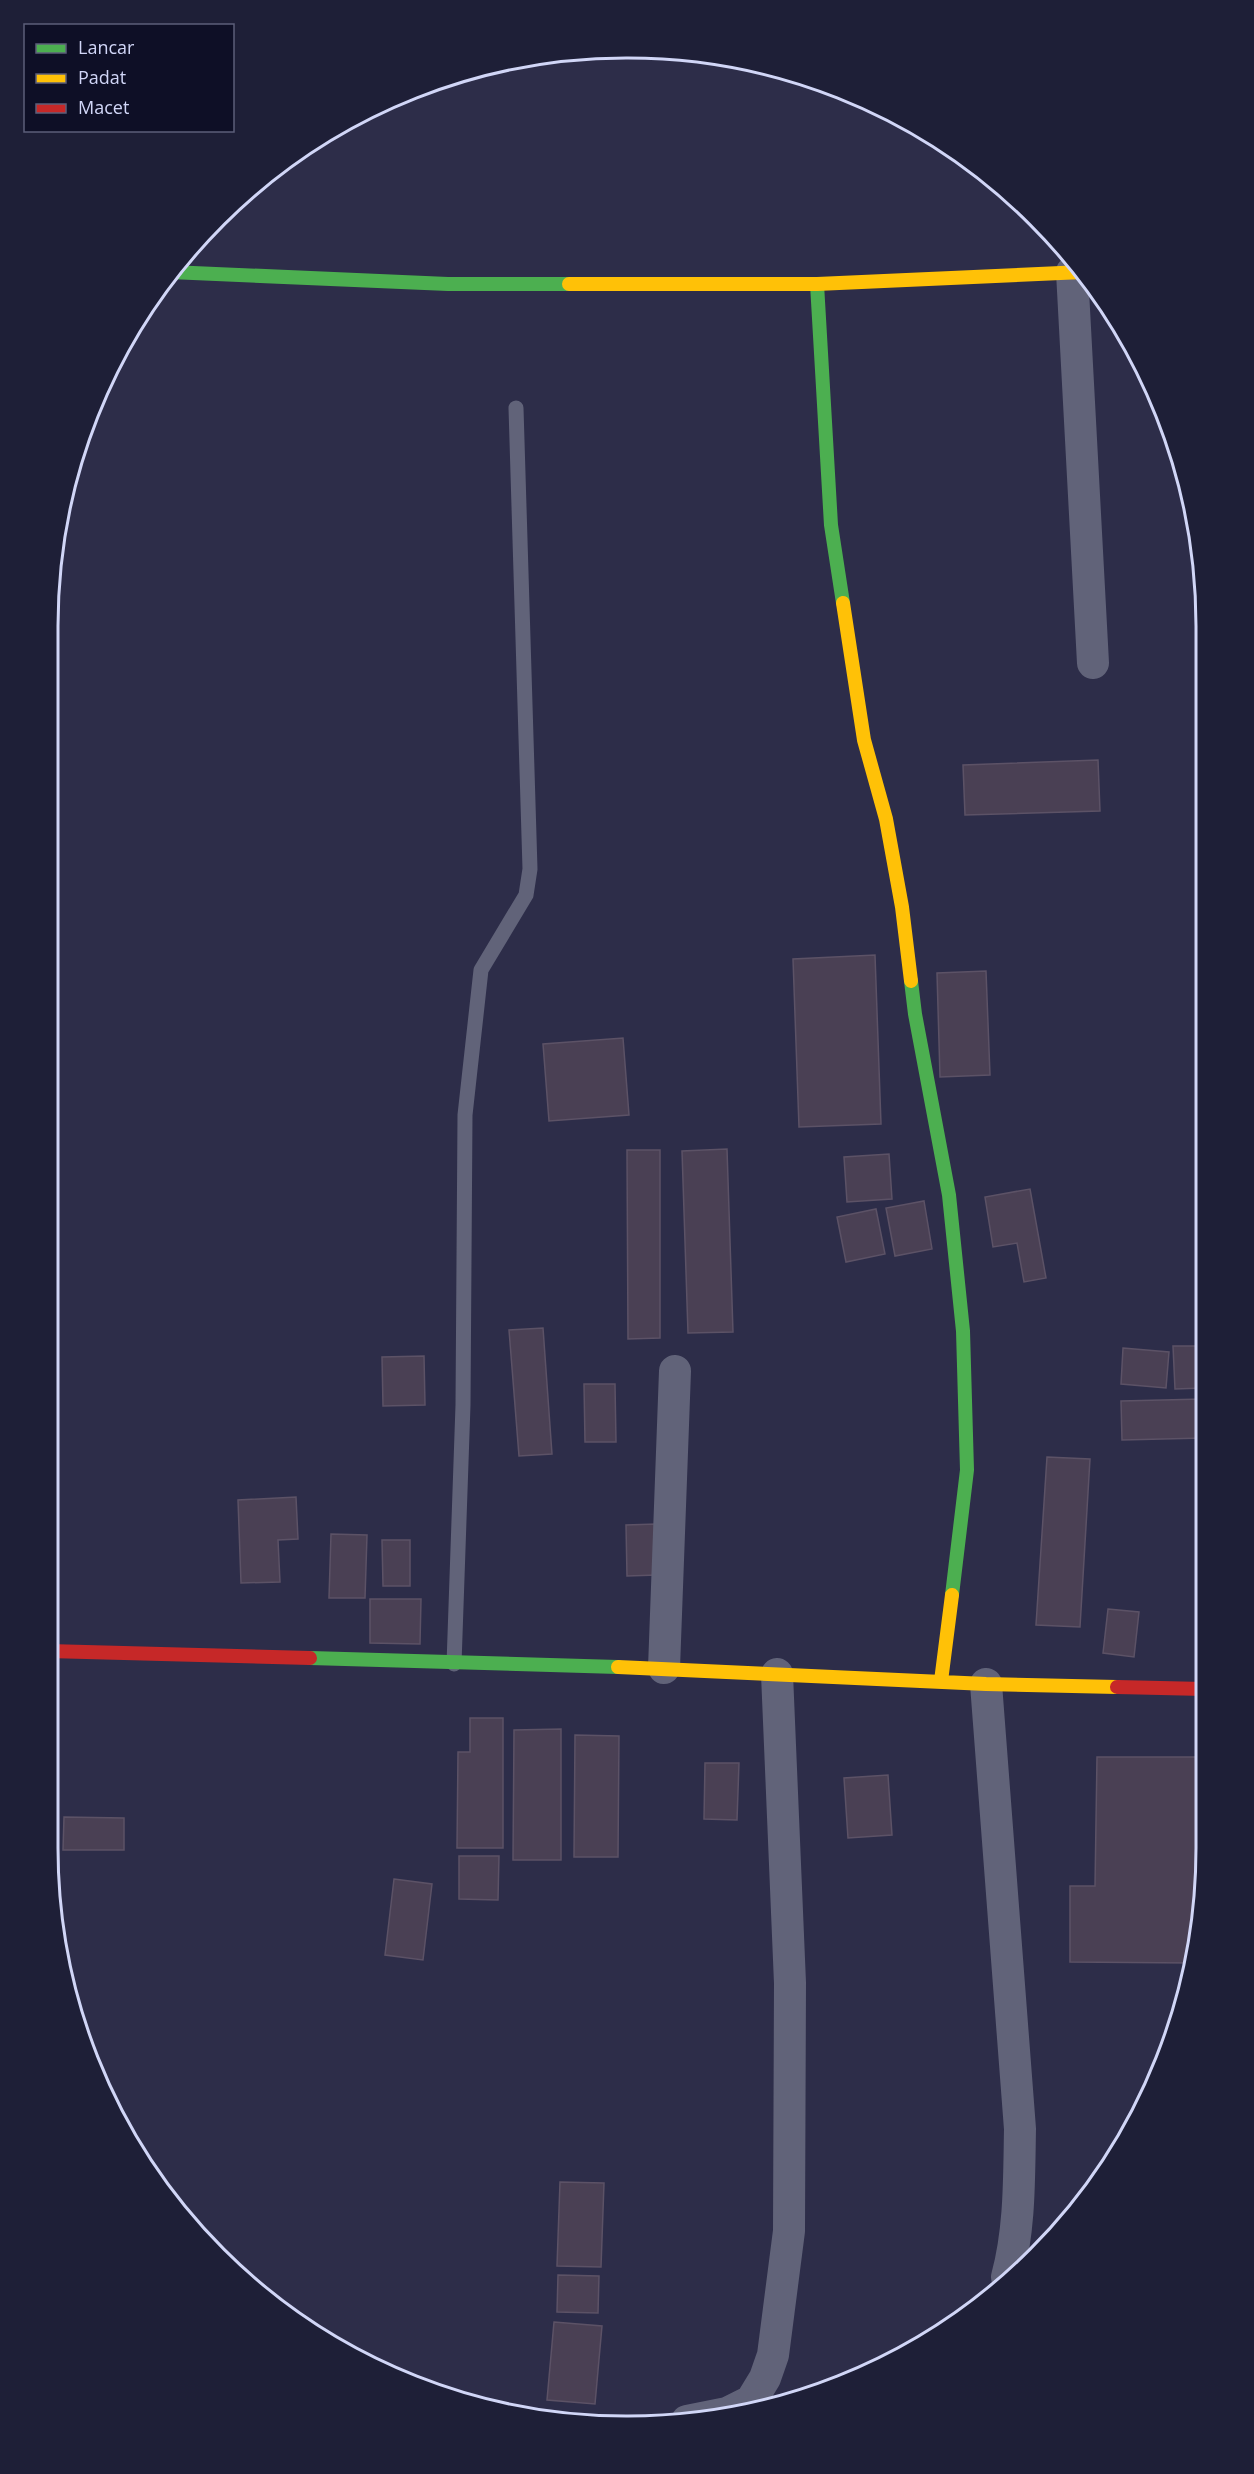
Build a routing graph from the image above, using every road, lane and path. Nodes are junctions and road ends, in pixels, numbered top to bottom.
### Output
1 (1071, 272) edge
2 (183, 273) edge
3 (1077, 280) edge
4 (817, 285) junction
5 (516, 408) dead end
6 (1093, 663) dead end
7 (675, 1371) dead end
8 (58, 1651) edge
9 (454, 1664) junction
10 (664, 1668) junction
11 (777, 1674) junction
12 (941, 1681) junction
13 (986, 1684) junction
14 (1196, 1689) edge
15 (1010, 2267) edge
16 (748, 2402) edge

1 - 4 street
2 - 4 street
3 - 6 street
4 - 12 street
5 - 9 lane
7 - 10 street
8 - 9 street
9 - 10 street
10 - 11 street
11 - 12 street
11 - 16 street
12 - 13 street
13 - 14 street
13 - 15 street

